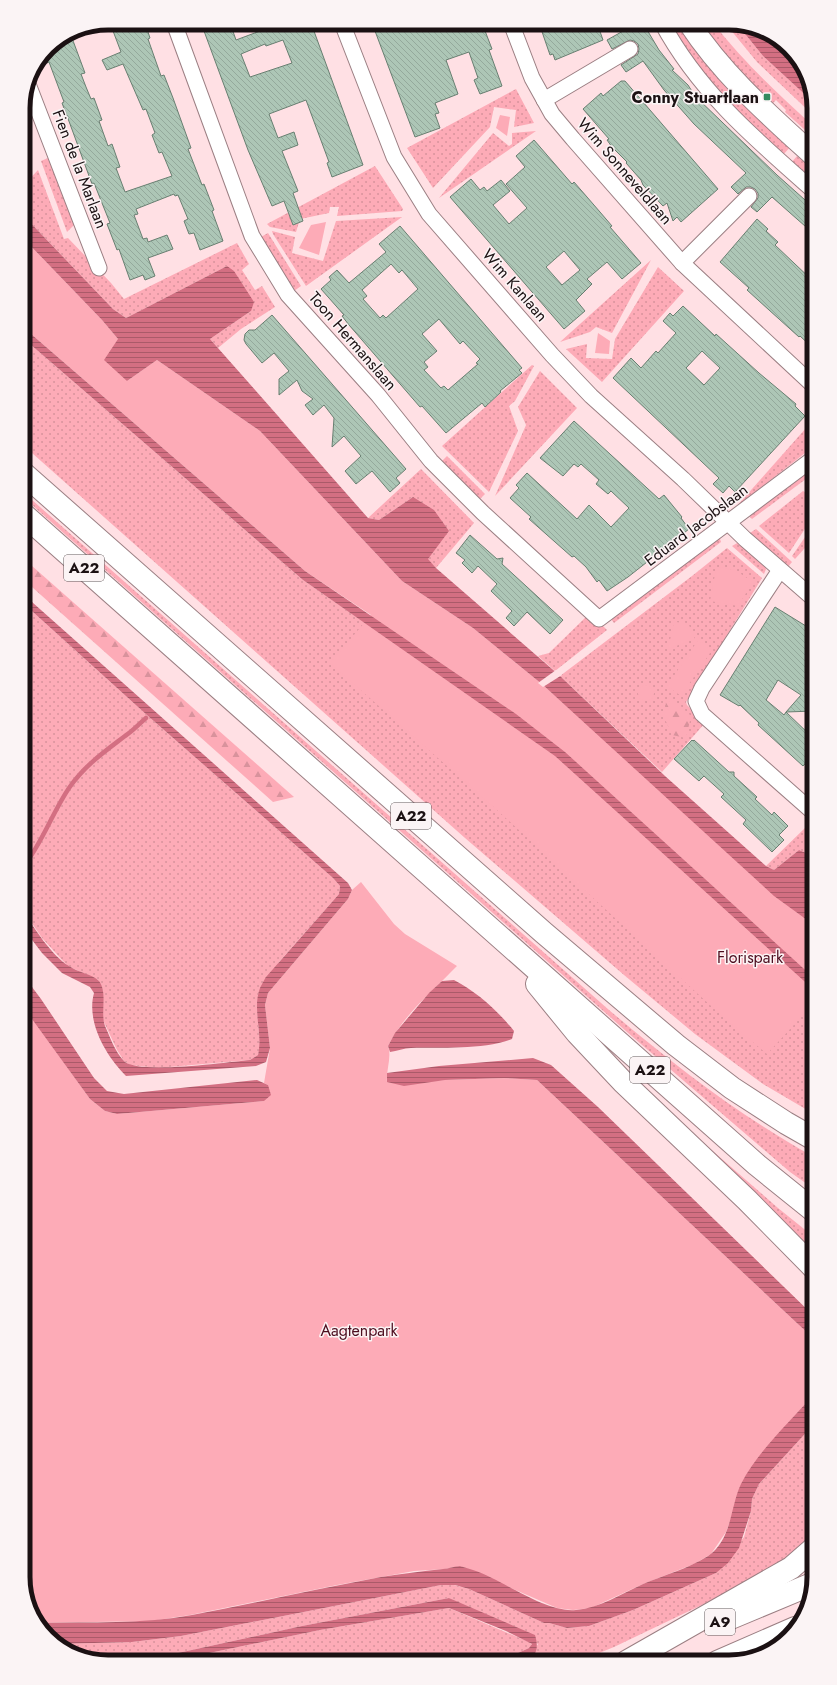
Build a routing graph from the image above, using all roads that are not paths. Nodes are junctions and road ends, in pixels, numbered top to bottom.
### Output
1 (177, 30) edge
2 (345, 30) edge
3 (514, 30) edge
4 (666, 30) edge
5 (694, 30) edge
6 (630, 49) dead end
7 (32, 94) edge
8 (544, 100) junction
9 (807, 149) edge
10 (807, 185) edge
11 (749, 196) dead end
12 (682, 263) junction
13 (99, 268) dead end
14 (807, 379) edge
15 (807, 463) edge
16 (30, 479) edge
17 (30, 520) edge
18 (729, 523) junction
19 (780, 570) junction
20 (807, 593) edge
21 (599, 619) joint
22 (807, 807) edge
23 (489, 926) junction
24 (807, 1135) edge
25 (807, 1205) edge
26 (807, 1261) edge
27 (807, 1554) edge
28 (806, 1587) edge
29 (784, 1633) edge
30 (640, 1655) edge
31 (645, 1655) edge
32 (733, 1655) edge

1 - 21 street, Toon Hermanslaan
2 - 18 street, Wim Kanlaan
3 - 8 street, Wim Sonneveldlaan
4 - 10 street
5 - 9 main road
6 - 8 street
7 - 13 street, Fien de la Marlaan
8 - 12 street, Wim Sonneveldlaan
11 - 12 street
12 - 14 street, Wim Sonneveldlaan
15 - 18 street, Eduard Jacobslaan
16 - 24 highway, A22
17 - 23 highway, A22
18 - 19 street, Wim Kanlaan
18 - 21 street, Eduard Jacobslaan
19 - 20 street, Wim Kanlaan
19 - 22 street
23 - 25 highway, A22
23 - 26 highway, A22
27 - 30 highway
28 - 31 highway, A9
29 - 32 highway, A9

